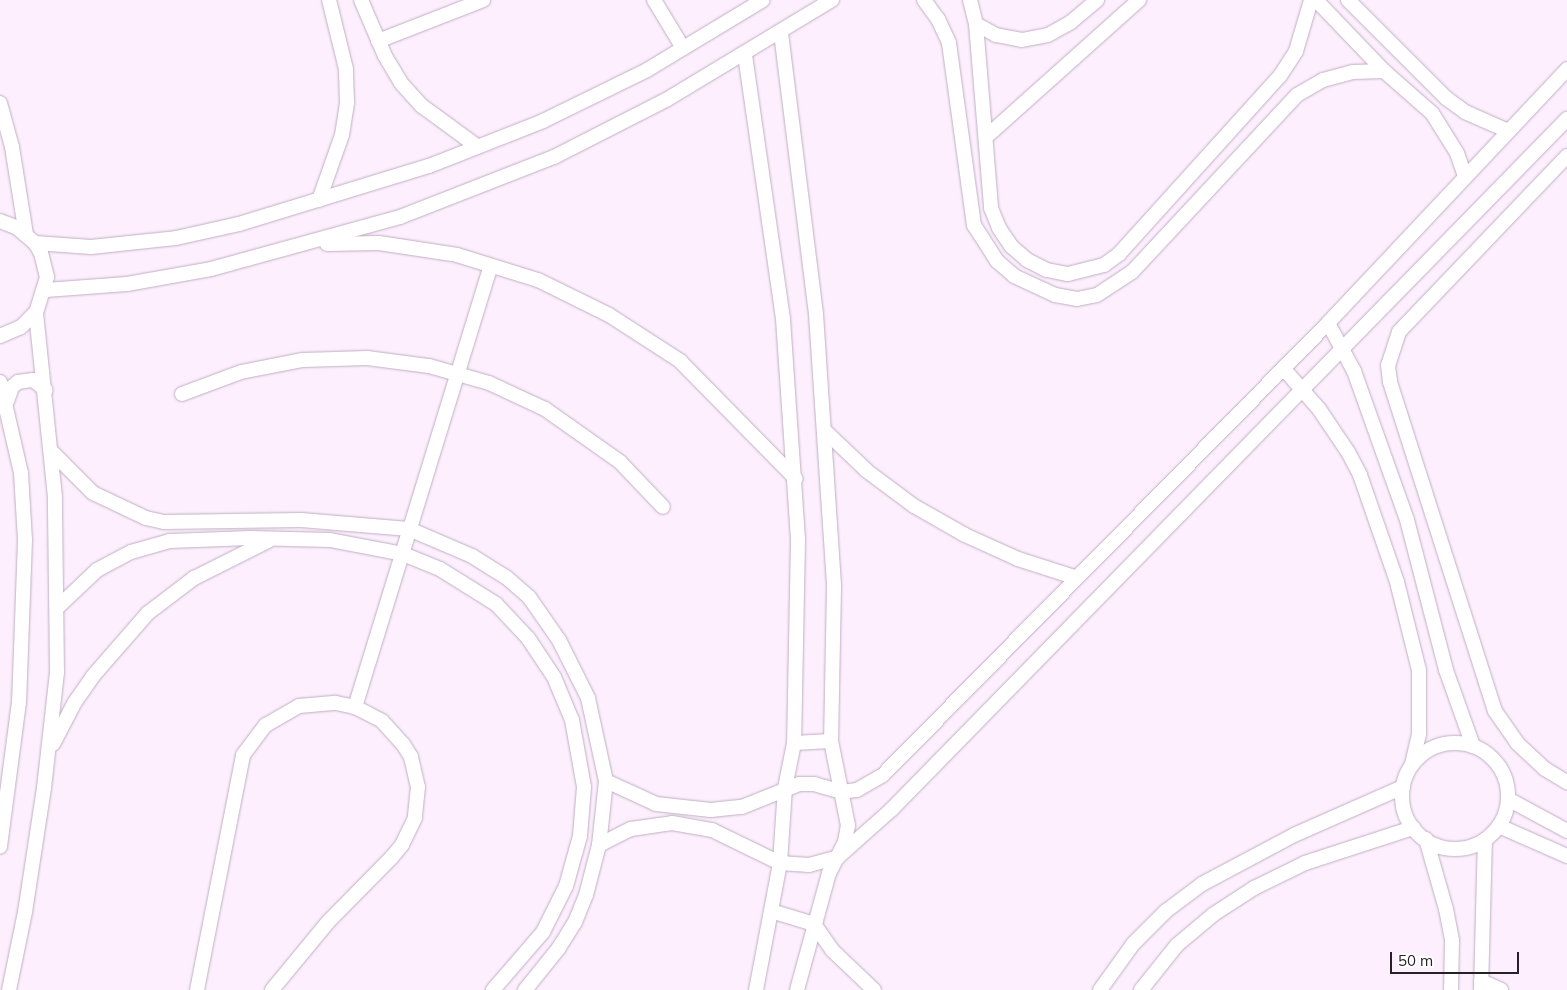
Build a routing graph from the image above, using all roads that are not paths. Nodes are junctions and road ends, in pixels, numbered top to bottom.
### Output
1 (330, 0) edge
2 (361, 0) edge
3 (483, 0) edge
4 (654, 0) edge
5 (763, 0) edge
6 (832, 0) edge
7 (924, 0) edge
8 (970, 0) edge
9 (1097, 0) edge
10 (1139, 0) edge
11 (1312, 0) edge
12 (1316, 0) edge
13 (1348, 0) edge
14 (976, 24) junction
15 (781, 33) junction
16 (378, 41) junction
17 (683, 48) junction
18 (745, 54) junction
19 (1567, 69) edge
20 (1384, 71) junction
21 (0, 103) edge
22 (1567, 119) edge
23 (1508, 131) junction
24 (987, 136) junction
25 (12, 147) junction
26 (478, 147) junction
27 (1567, 156) edge
28 (0, 157) edge
29 (1465, 176) junction
30 (319, 200) junction
31 (0, 222) edge
32 (30, 239) junction
33 (311, 244) junction
34 (491, 266) junction
35 (46, 290) junction
36 (36, 312) junction
37 (1328, 323) junction
38 (0, 336) edge
39 (1344, 350) junction
40 (1283, 368) junction
41 (460, 374) junction
42 (0, 382) edge
43 (1303, 389) junction
44 (46, 390) junction
45 (182, 394) dead end
46 (7, 402) junction
47 (824, 430) junction
48 (51, 452) junction
49 (796, 479) junction
50 (663, 507) dead end
51 (409, 529) junction
52 (272, 539) junction
53 (403, 554) junction
54 (1074, 577) junction
55 (58, 607) junction
56 (355, 707) junction
57 (830, 741) junction
58 (794, 743) junction
59 (1473, 746) junction
60 (49, 754) junction
61 (1412, 766) junction
62 (606, 781) junction
63 (1567, 782) edge
64 (1403, 787) junction
65 (785, 788) junction
66 (842, 792) junction
67 (1508, 799) junction
68 (1499, 826) junction
69 (1413, 828) junction
70 (1567, 831) edge
71 (1426, 839) junction
72 (1485, 840) junction
73 (599, 845) junction
74 (0, 846) edge
75 (1567, 856) edge
76 (838, 857) junction
77 (780, 863) junction
78 (771, 911) junction
79 (814, 924) junction
80 (1481, 986) edge
81 (9, 990) edge
82 (196, 990) edge
83 (272, 990) edge
84 (493, 990) edge
85 (525, 990) edge
86 (756, 990) edge
87 (796, 990) edge
88 (874, 990) edge
89 (1100, 990) edge
90 (1141, 990) edge
91 (1451, 990) edge
92 (1501, 990) edge

1 - 30 street
2 - 16 street
3 - 16 street
4 - 17 street
5 - 17 street
6 - 15 street
7 - 20 street
8 - 14 street
9 - 14 street
10 - 24 street
11 - 24 street
12 - 20 street
13 - 23 street
14 - 24 street
15 - 18 street
15 - 47 street
16 - 26 street
17 - 26 street
18 - 33 street
18 - 49 street
19 - 23 street
20 - 29 street
21 - 25 street
22 - 39 street
23 - 29 street
25 - 28 street
25 - 32 street
26 - 30 street
27 - 63 street
29 - 37 street
30 - 32 street
31 - 32 street
32 - 35 street
33 - 34 street
33 - 35 street
34 - 41 street
34 - 49 street
35 - 36 street
36 - 38 street
36 - 44 street
37 - 39 street
37 - 40 street
39 - 43 street
39 - 59 street
40 - 43 street
40 - 54 street
41 - 45 street
41 - 50 street
41 - 51 street
42 - 46 street
43 - 61 street
43 - 76 street
44 - 46 street
44 - 48 street
46 - 74 street
47 - 54 street
47 - 57 street
48 - 51 street
48 - 55 street
49 - 58 street
51 - 53 street
51 - 62 street
52 - 53 street
52 - 55 street
52 - 60 street
53 - 56 street
53 - 84 street
54 - 66 street
55 - 60 street
56 - 82 street
56 - 83 street
57 - 58 street
57 - 66 street
58 - 65 street
59 - 61 street
59 - 67 street
60 - 81 street
61 - 64 street
62 - 65 street
62 - 73 street
64 - 69 street
64 - 89 street
65 - 66 street
65 - 77 street
66 - 76 street
67 - 68 street
67 - 70 street
68 - 72 street
68 - 75 street
69 - 71 street
69 - 90 street
71 - 72 street
71 - 91 street
72 - 80 street
73 - 77 street
73 - 85 street
76 - 77 street
76 - 79 street
77 - 78 street
78 - 79 street
78 - 86 street
79 - 87 street
79 - 88 street
80 - 92 street

